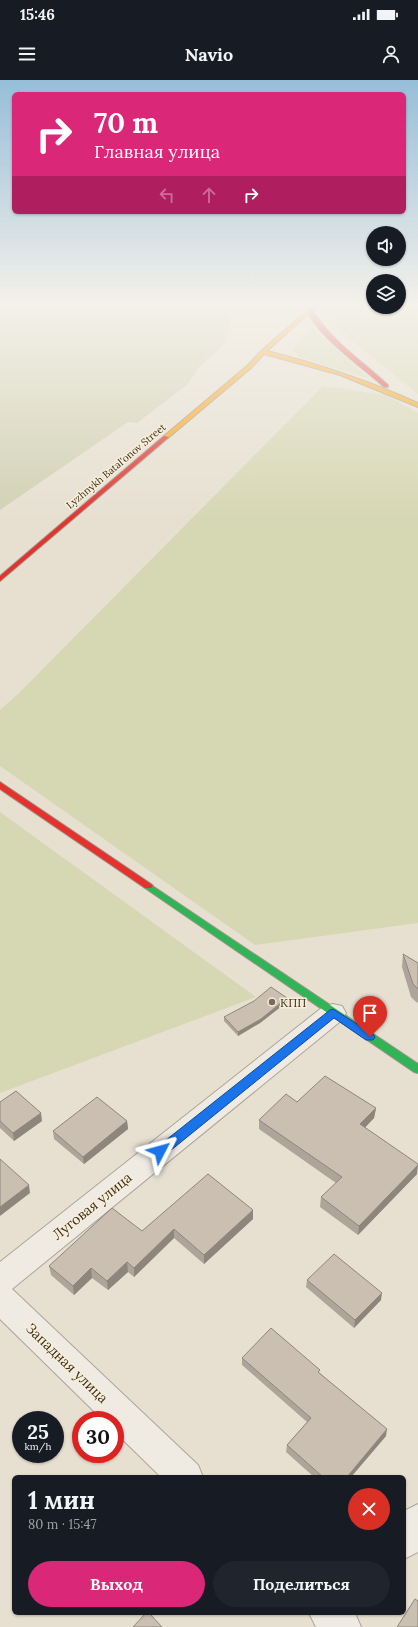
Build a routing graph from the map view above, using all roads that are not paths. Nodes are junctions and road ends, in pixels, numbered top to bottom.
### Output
1 (239, 375) edge
2 (343, 375) edge
3 (375, 375) edge
4 (391, 391) junction
5 (418, 405) edge
6 (0, 579) edge
7 (0, 785) edge
8 (333, 1013) junction
9 (418, 1070) edge
10 (0, 1280) edge
11 (0, 1298) edge
12 (184, 1475) edge
13 (418, 1522) edge
14 (406, 1538) edge
15 (330, 1615) edge
16 (352, 1615) edge
17 (343, 1627) edge

1 - 6 street, Lyzhnykh Batal'onov Street
2 - 4 street
3 - 4 street
4 - 5 street
7 - 8 street
8 - 9 street
8 - 10 street, Луговая улица
11 - 12 street, Западная улица
13 - 14 street
15 - 17 street
16 - 17 street

